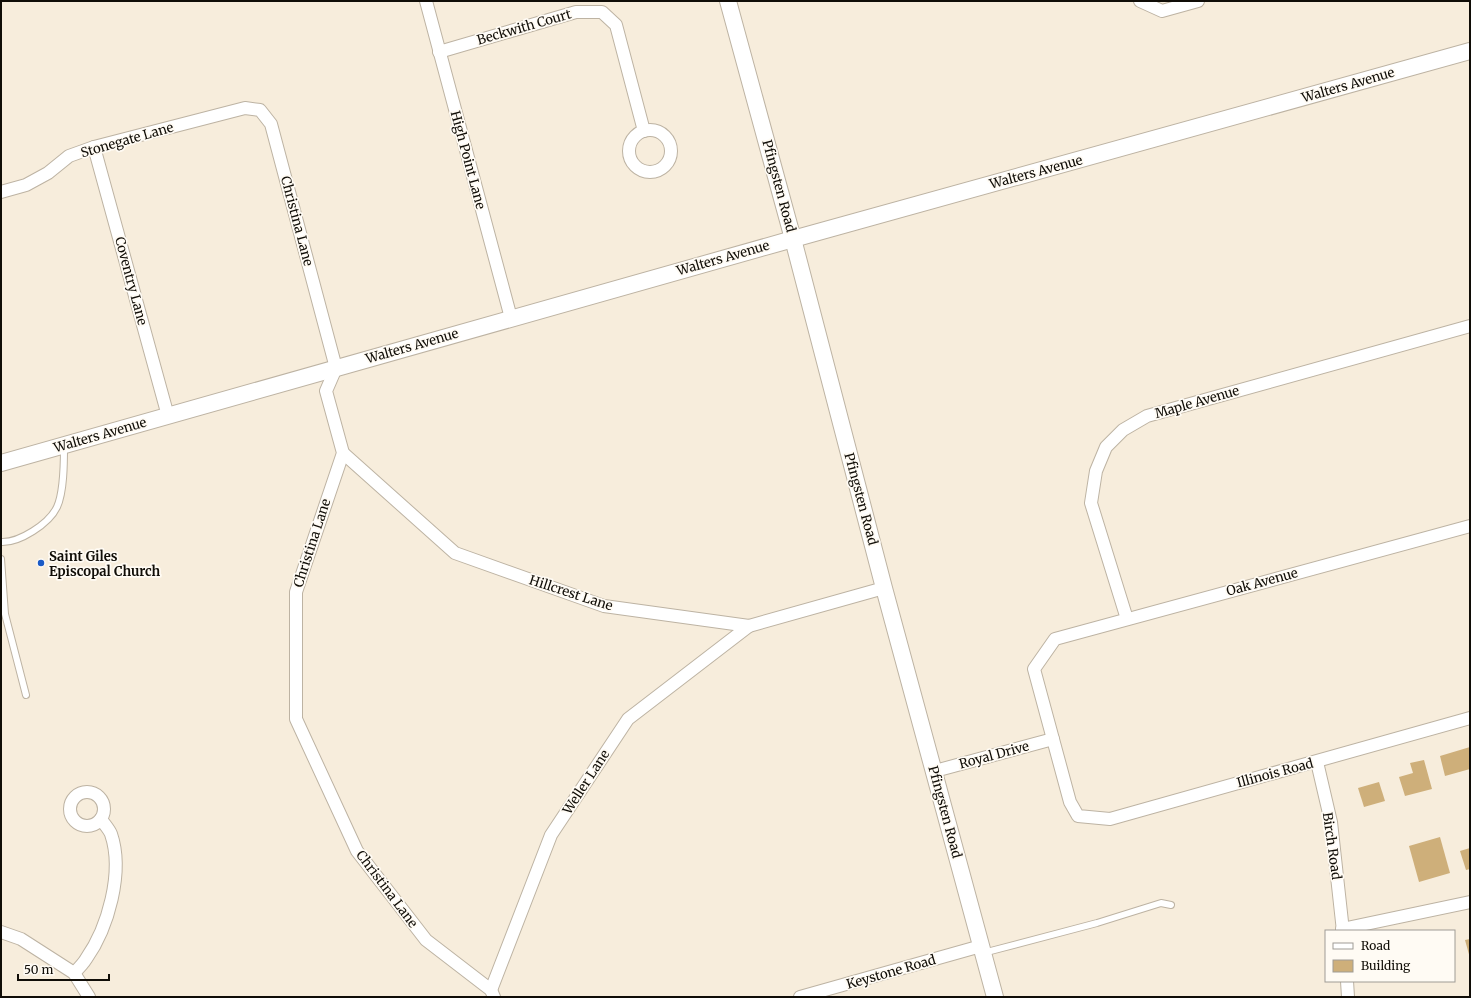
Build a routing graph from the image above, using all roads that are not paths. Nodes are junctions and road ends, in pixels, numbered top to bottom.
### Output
1 (426, 1) edge
2 (728, 1) edge
3 (1140, 1) edge
4 (1198, 1) edge
5 (1470, 51) edge
6 (439, 52) junction
7 (260, 110) joint
8 (644, 131) dead end
9 (94, 147) junction
10 (1, 192) edge
11 (793, 239) junction
12 (510, 318) junction
13 (1470, 326) edge
14 (336, 368) junction
15 (168, 416) junction
16 (64, 445) junction
17 (343, 453) junction
18 (2, 461) edge
19 (1470, 526) edge
20 (1, 542) edge
21 (1, 559) edge
22 (884, 588) junction
23 (3, 614) edge
24 (1127, 619) junction
25 (749, 626) junction
26 (26, 694) dead end
27 (1470, 718) edge
28 (1053, 739) junction
29 (1316, 762) junction
30 (935, 771) junction
31 (101, 819) dead end
32 (1470, 902) edge
33 (1170, 905) dead end
34 (1342, 930) edge
35 (1, 932) edge
36 (982, 950) junction
37 (74, 973) junction
38 (1347, 982) edge
39 (493, 993) edge
40 (89, 997) edge
41 (800, 997) edge
42 (995, 997) edge
43 (1348, 997) edge

1 - 6 street, High Point Lane
2 - 11 main road, Pfingsten Road
3 - 4 street
5 - 11 main road, Walters Avenue
6 - 8 street, Beckwith Court
6 - 12 street, High Point Lane
7 - 9 street, Stonegate Lane
7 - 14 street, Christina Lane
9 - 10 street, Stonegate Lane
9 - 15 street, Coventry Lane
11 - 12 main road, Walters Avenue
11 - 22 main road, Pfingsten Road
12 - 14 main road, Walters Avenue
13 - 24 street, Maple Avenue
14 - 15 main road, Walters Avenue
14 - 17 street
15 - 16 main road, Walters Avenue
16 - 18 main road, Walters Avenue
16 - 20 lane
17 - 25 street, Hillcrest Lane
17 - 39 street, Christina Lane
19 - 24 street, Oak Avenue
21 - 23 lane
22 - 25 street, Hillcrest Lane
22 - 30 main road, Pfingsten Road
23 - 26 lane
24 - 28 street, Oak Avenue
25 - 39 street, Weller Lane
27 - 29 street, Illinois Road
28 - 29 street, Illinois Road
28 - 30 street, Royal Drive
29 - 34 street, Birch Road
30 - 36 main road, Pfingsten Road
31 - 37 street
32 - 34 street
33 - 36 lane
35 - 37 street
36 - 41 street, Keystone Road
36 - 42 main road, Pfingsten Road
37 - 40 street
38 - 43 street

